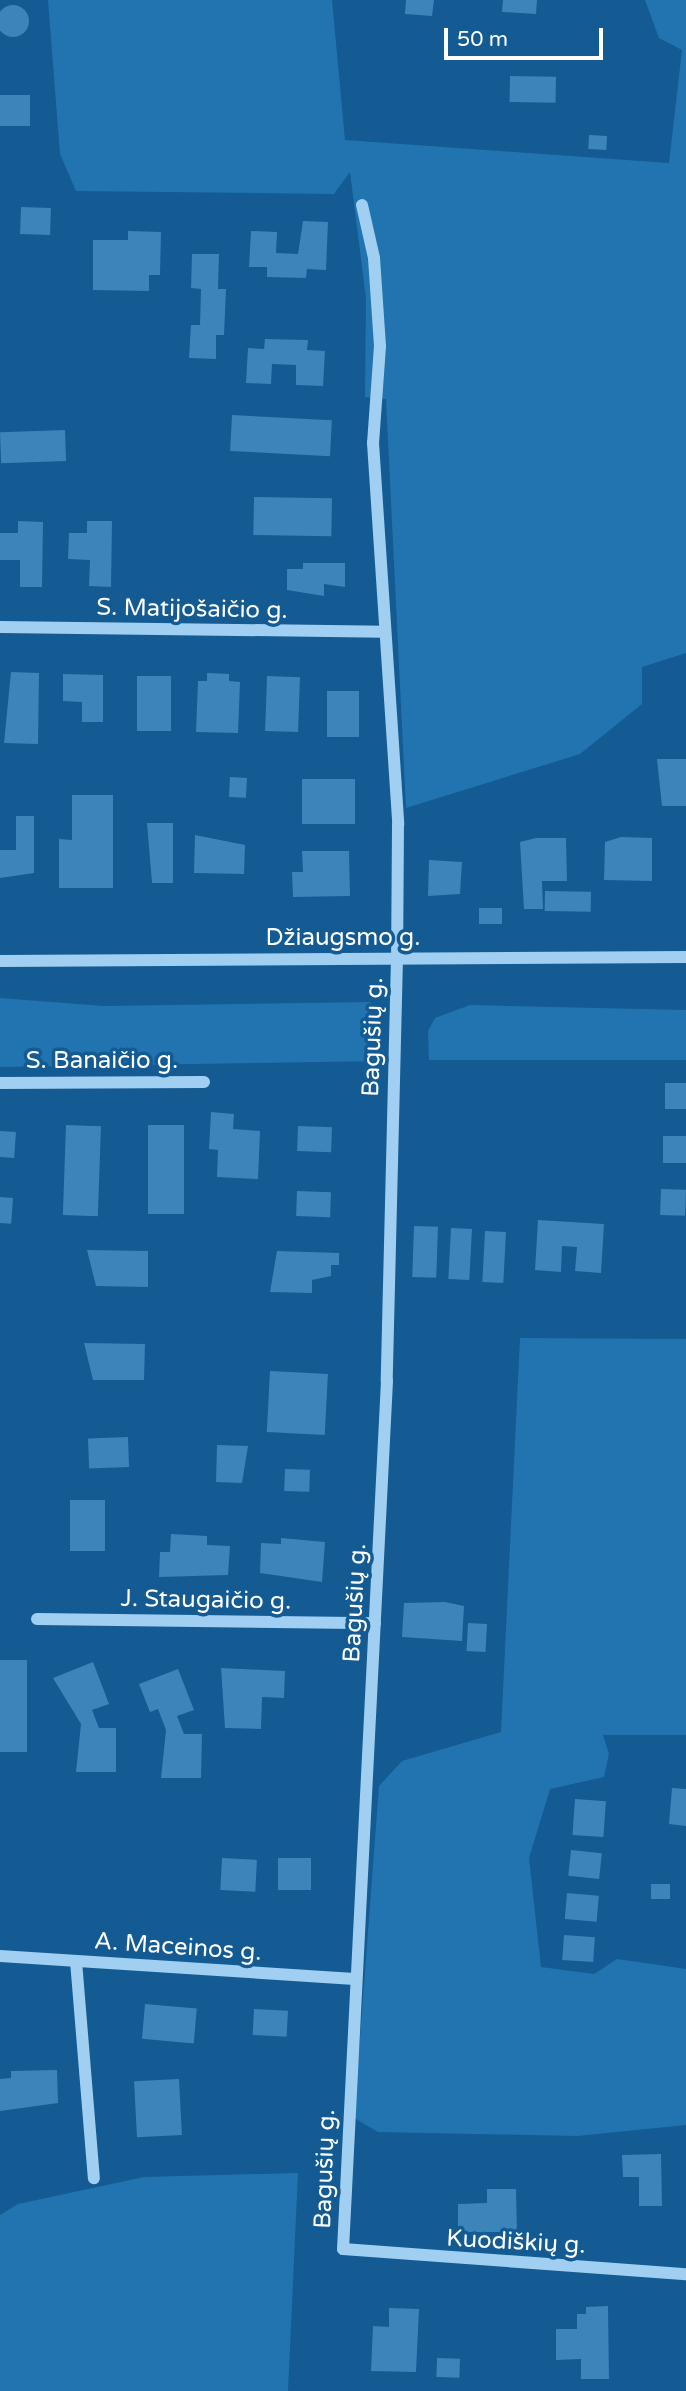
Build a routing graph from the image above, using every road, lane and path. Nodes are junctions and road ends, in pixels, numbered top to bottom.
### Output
1 (362, 205) dead end
2 (0, 627) edge
3 (384, 632) junction
4 (686, 957) edge
5 (397, 958) junction
6 (0, 961) edge
7 (204, 1082) dead end
8 (0, 1083) edge
9 (37, 1619) dead end
10 (375, 1623) junction
11 (0, 1956) edge
12 (76, 1961) junction
13 (354, 1979) junction
14 (94, 2178) dead end
15 (343, 2249) joint
16 (686, 2274) edge

1 - 3 street, Bagušių g.
2 - 3 street, S. Matijošaičio g.
3 - 5 street, Bagušių g.
4 - 5 street, Džiaugsmo g.
5 - 6 street, Džiaugsmo g.
5 - 10 street, Bagušių g.
7 - 8 street, S. Banaičio g.
9 - 10 street, J. Staugaičio g.
10 - 13 street, Bagušių g.
11 - 12 street, A. Maceinos g.
12 - 13 street, A. Maceinos g.
12 - 14 street
13 - 15 street, Bagušių g.
15 - 16 street, Kuodiškių g.

